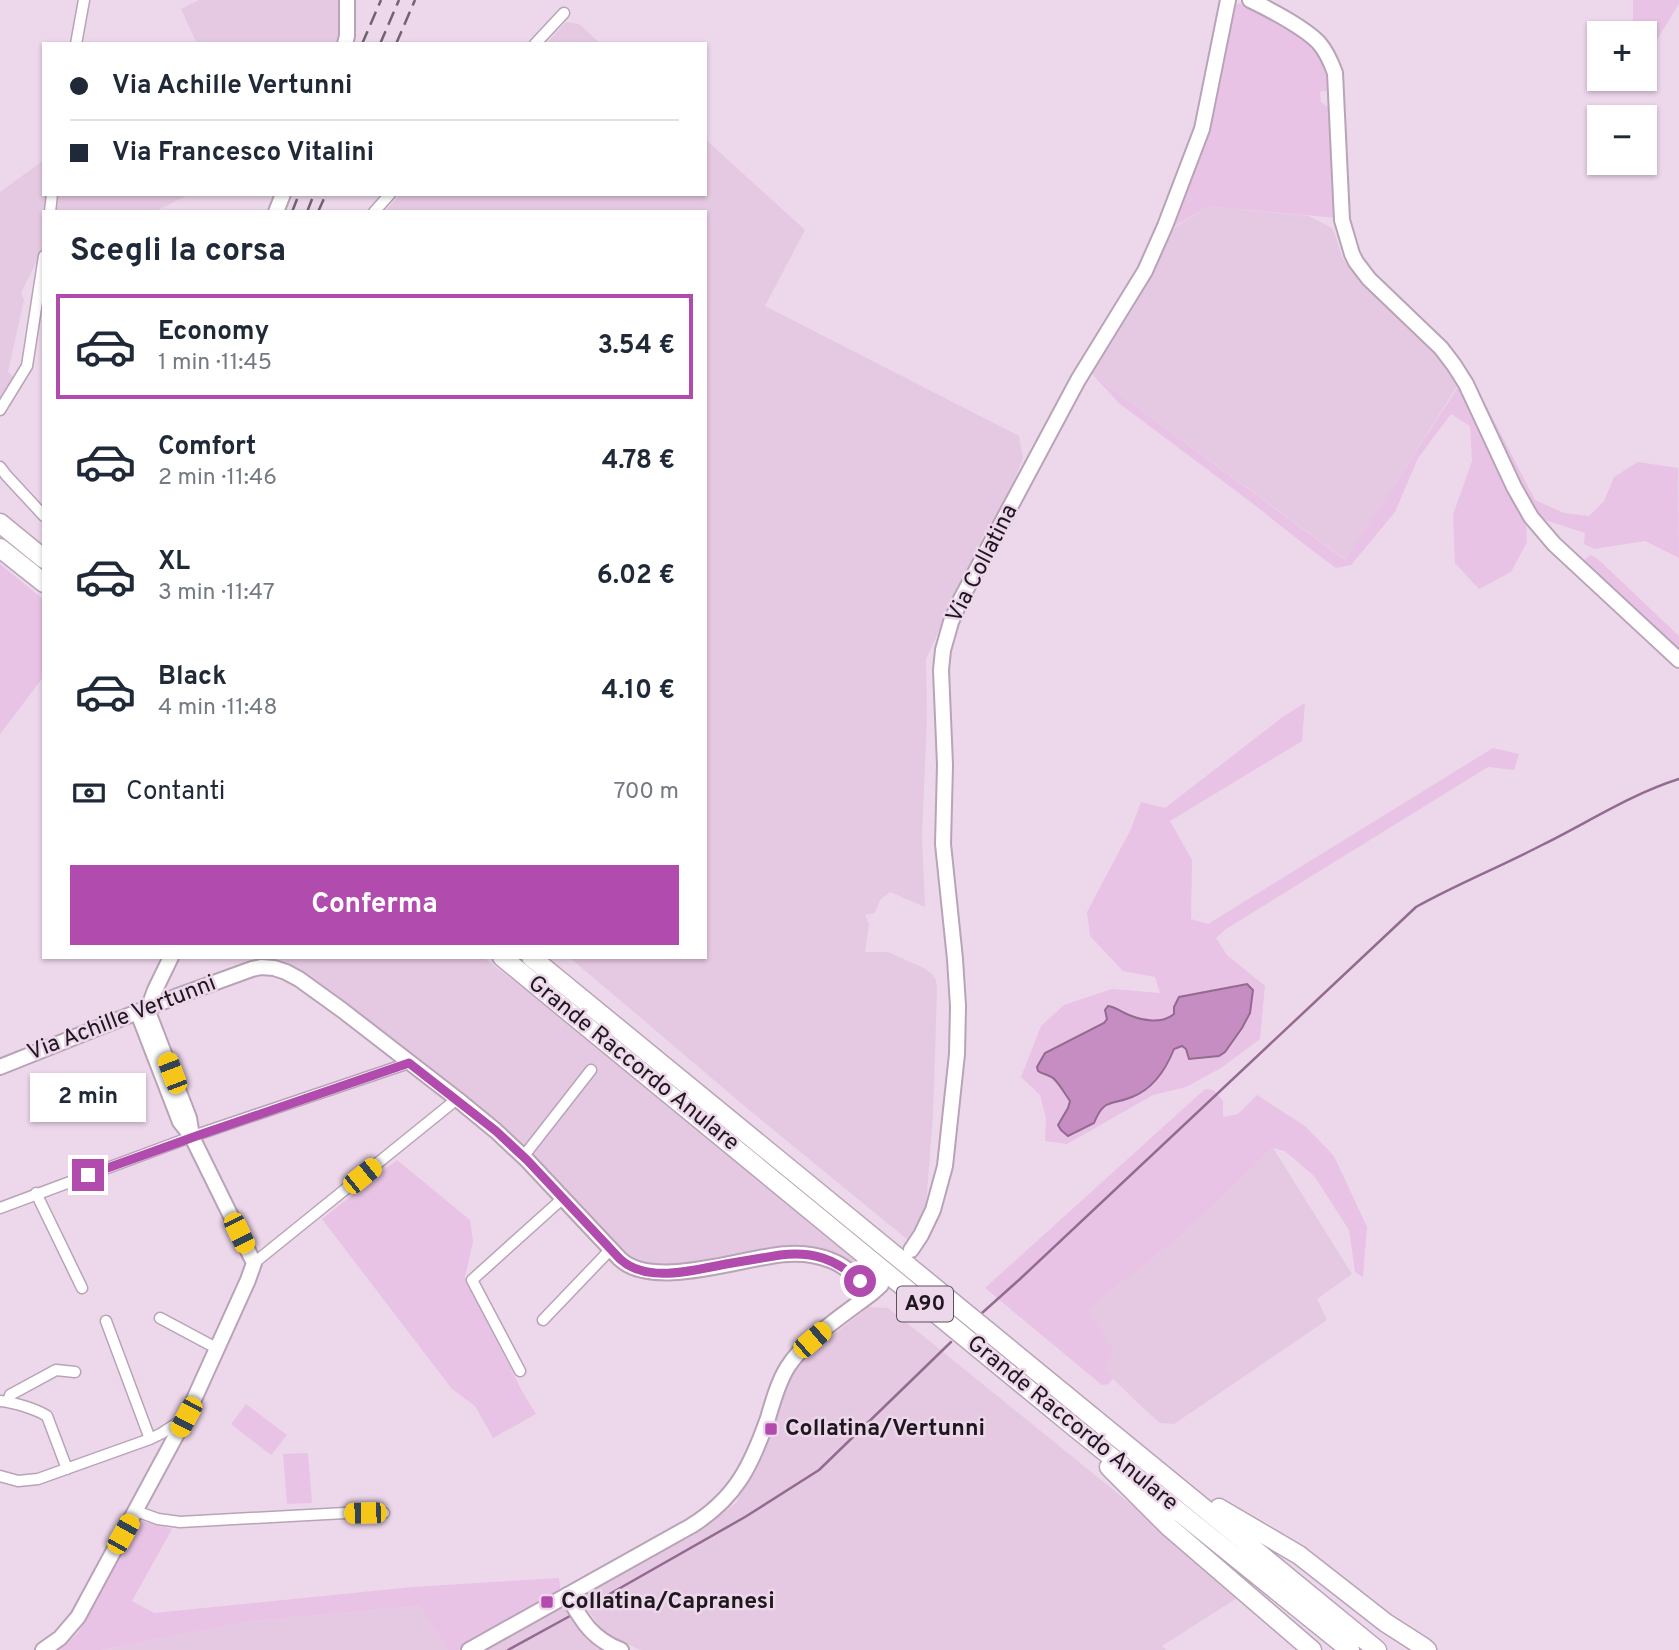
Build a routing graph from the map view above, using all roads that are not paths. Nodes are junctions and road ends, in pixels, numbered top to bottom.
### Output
1 (84, 0) edge
2 (347, 0) edge
3 (1228, 0) edge
4 (1250, 0) edge
5 (564, 13) dead end
6 (76, 42) edge
7 (346, 42) edge
8 (537, 42) edge
9 (388, 196) edge
10 (376, 210) edge
11 (42, 269) edge
12 (0, 410) edge
13 (0, 467) edge
14 (42, 514) edge
15 (0, 523) edge
16 (0, 548) edge
17 (42, 557) edge
18 (42, 581) edge
19 (1679, 660) edge
20 (170, 959) edge
21 (504, 959) edge
22 (533, 959) edge
23 (143, 1011) junction
24 (409, 1063) junction
25 (0, 1067) edge
26 (591, 1070) dead end
27 (457, 1099) junction
28 (192, 1137) junction
29 (523, 1157) junction
30 (36, 1193) junction
31 (562, 1199) junction
32 (1, 1205) edge
33 (610, 1250) junction
34 (911, 1250) dead end
35 (254, 1262) junction
36 (82, 1287) dead end
37 (160, 1318) dead end
38 (543, 1320) dead end
39 (106, 1321) dead end
40 (218, 1349) junction
41 (520, 1371) dead end
42 (75, 1372) dead end
43 (4, 1401) edge
44 (186, 1417) junction
45 (1073, 1426) junction
46 (150, 1439) junction
47 (67, 1469) junction
48 (1163, 1474) junction
49 (0, 1476) edge
50 (136, 1511) junction
51 (384, 1513) dead end
52 (567, 1595) junction
53 (43, 1650) edge
54 (469, 1650) edge
55 (621, 1650) edge
56 (1312, 1650) edge
57 (1350, 1650) edge
58 (1377, 1650) edge
59 (1426, 1650) edge

1 - 6 street
2 - 7 street
3 - 34 street, Via Collatina
4 - 19 street
5 - 8 street
9 - 10 street
11 - 12 street
13 - 14 street
15 - 17 highway
16 - 18 highway
20 - 23 street
21 - 45 highway, Grande Raccordo Anulare / A90
22 - 48 highway, Grande Raccordo Anulare / A90
23 - 24 street, Via Achille Vertunni
23 - 25 street, Via Achille Vertunni
23 - 28 street
24 - 27 street, Via Achille Vertunni
24 - 28 street
26 - 29 street
27 - 29 street, Via Achille Vertunni
27 - 35 street
28 - 30 street
28 - 35 street
29 - 31 street, Via Achille Vertunni
30 - 32 street
30 - 36 street
31 - 33 street, Via Achille Vertunni
31 - 41 street
33 - 38 street
33 - 52 street, Via Achille Vertunni
35 - 40 street
37 - 40 street
39 - 46 street
40 - 44 street
42 - 43 street
43 - 47 street
44 - 46 street
44 - 50 street
45 - 56 highway
45 - 57 highway, Grande Raccordo Anulare / A90
46 - 47 street
47 - 49 street
48 - 58 highway, Grande Raccordo Anulare / A90
48 - 59 highway
50 - 51 street
50 - 53 street
52 - 54 street
52 - 55 street

